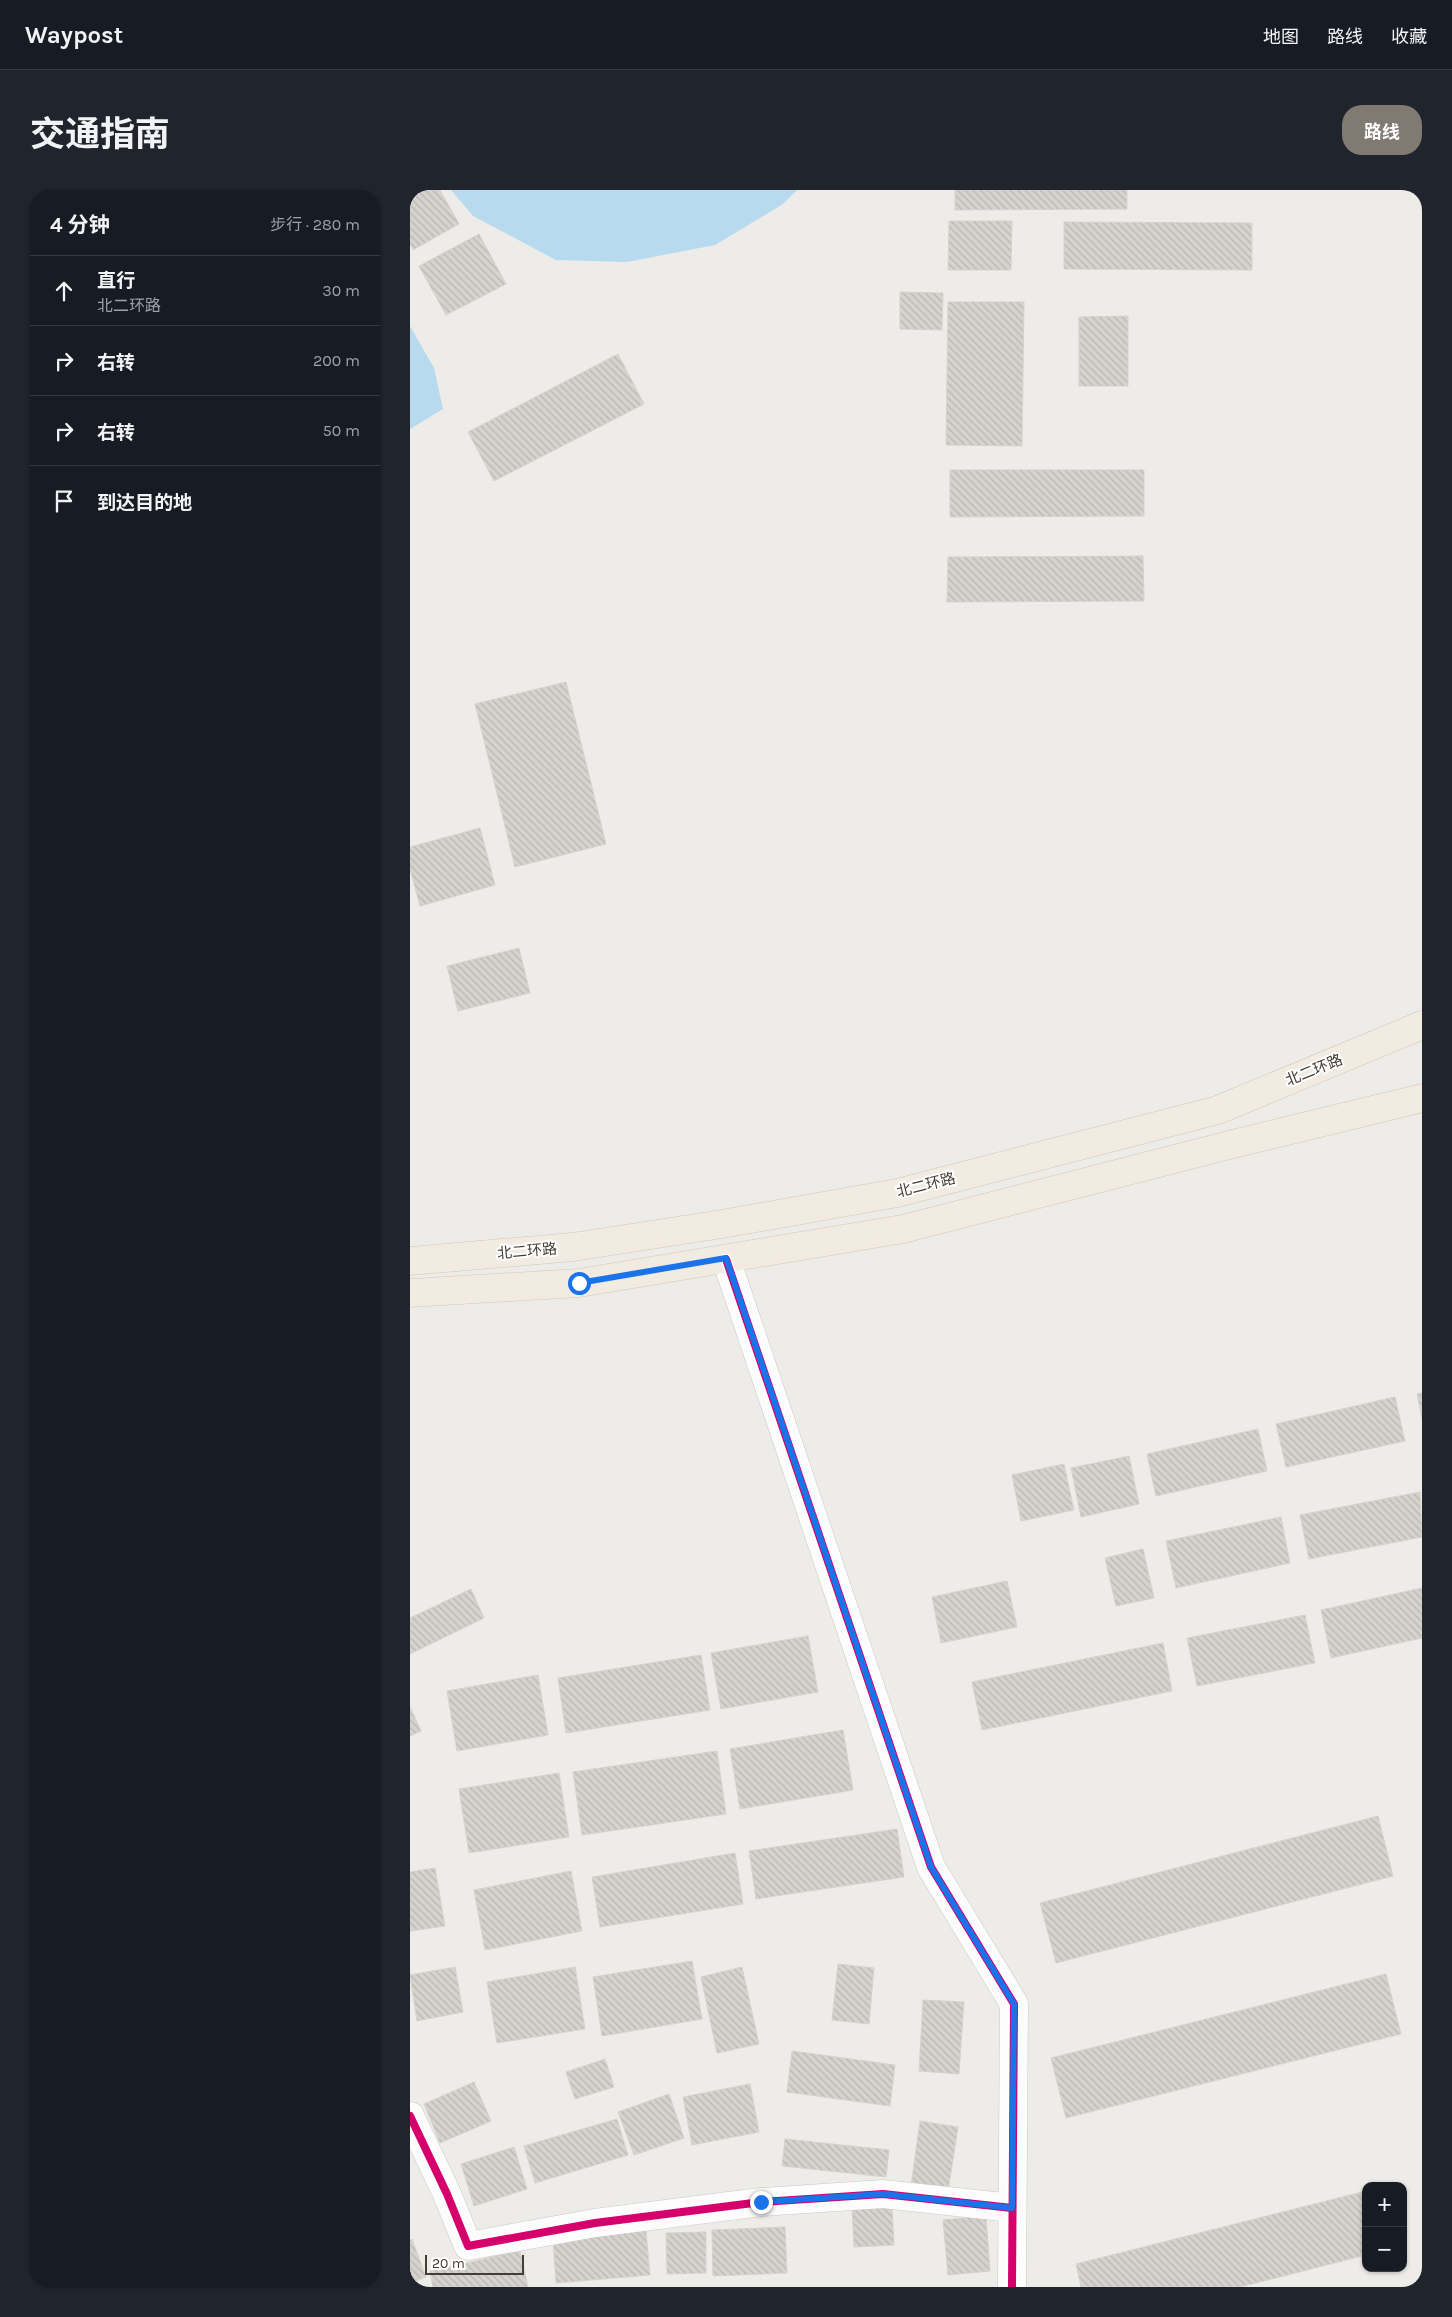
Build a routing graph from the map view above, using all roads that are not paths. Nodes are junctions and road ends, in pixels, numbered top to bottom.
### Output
1 (1422, 1025) edge
2 (1422, 1098) edge
3 (726, 1258) junction
4 (410, 1261) edge
5 (410, 1293) edge
6 (410, 2116) edge
7 (1012, 2208) junction
8 (1012, 2287) edge

1 - 4 main road, 北二环路
2 - 3 main road
3 - 5 main road
3 - 7 street
6 - 7 street
7 - 8 street

